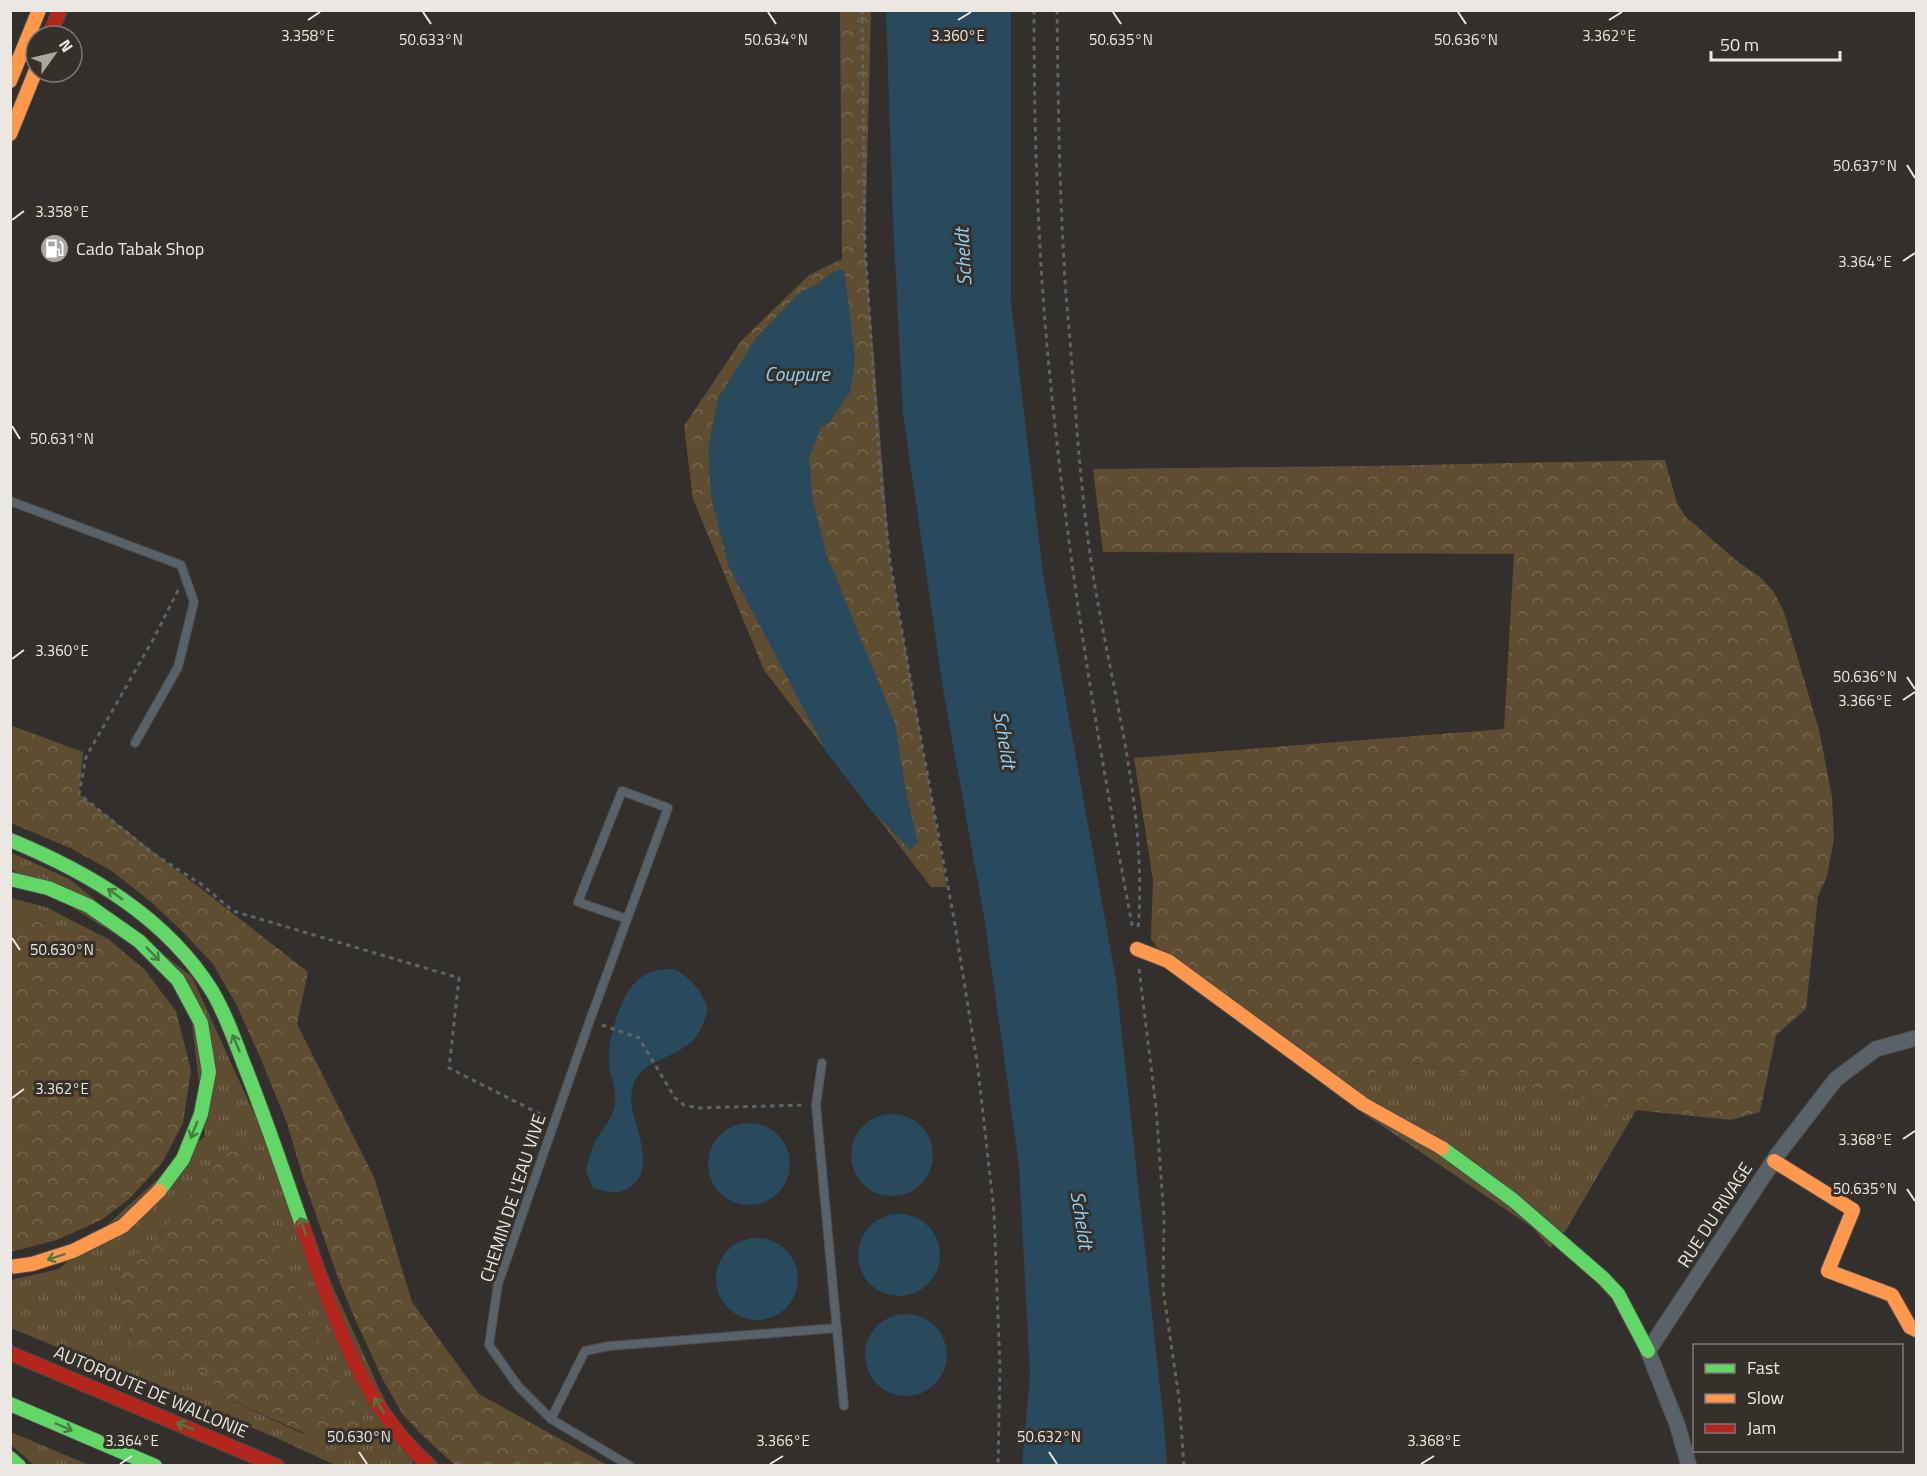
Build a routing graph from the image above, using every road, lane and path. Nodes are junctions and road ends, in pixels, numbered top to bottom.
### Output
1 (39, 10) edge
2 (862, 10) edge
3 (1034, 10) edge
4 (1058, 10) edge
5 (10, 81) edge
6 (30, 84) edge
7 (10, 134) edge
8 (10, 501) edge
9 (187, 581) junction
10 (135, 742) dead end
11 (10, 840) edge
12 (10, 879) edge
13 (1129, 908) dead end
14 (627, 919) junction
15 (1137, 949) joint
16 (1141, 982) dead end
17 (605, 1026) dead end
18 (1917, 1038) edge
19 (822, 1063) dead end
20 (816, 1105) junction
21 (554, 1121) junction
22 (1774, 1161) junction
23 (10, 1268) edge
24 (837, 1328) junction
25 (1917, 1330) edge
26 (1648, 1351) junction
27 (10, 1353) edge
28 (10, 1404) edge
29 (844, 1406) dead end
30 (551, 1419) junction
31 (10, 1458) edge
32 (19, 1466) edge
33 (155, 1466) edge
34 (277, 1466) edge
35 (430, 1466) edge
36 (630, 1466) edge
37 (998, 1466) edge
38 (1184, 1466) edge
39 (1689, 1466) edge

1 - 5 main road
2 - 37 path
3 - 13 path
4 - 15 path
6 - 7 main road
8 - 9 lane
9 - 10 lane
9 - 21 path
35 -> 11 main road
12 -> 23 main road
14 - 14 lane, CHEMIN DE L'EAU VIVE
14 - 21 lane, CHEMIN DE L'EAU VIVE
15 - 26 main road
16 - 38 path
17 - 20 path
18 - 22 street, RUE DU RIVAGE
19 - 20 lane
20 - 24 lane
21 - 30 lane, CHEMIN DE L'EAU VIVE
22 - 25 main road
22 - 26 street, RUE DU RIVAGE
24 - 29 lane
24 - 30 lane
26 - 39 street
34 -> 27 main road, AUTOROUTE DE WALLONIE
28 -> 33 main road
30 - 36 lane, CHEMIN DE L'EAU VIVE
31 - 32 main road

